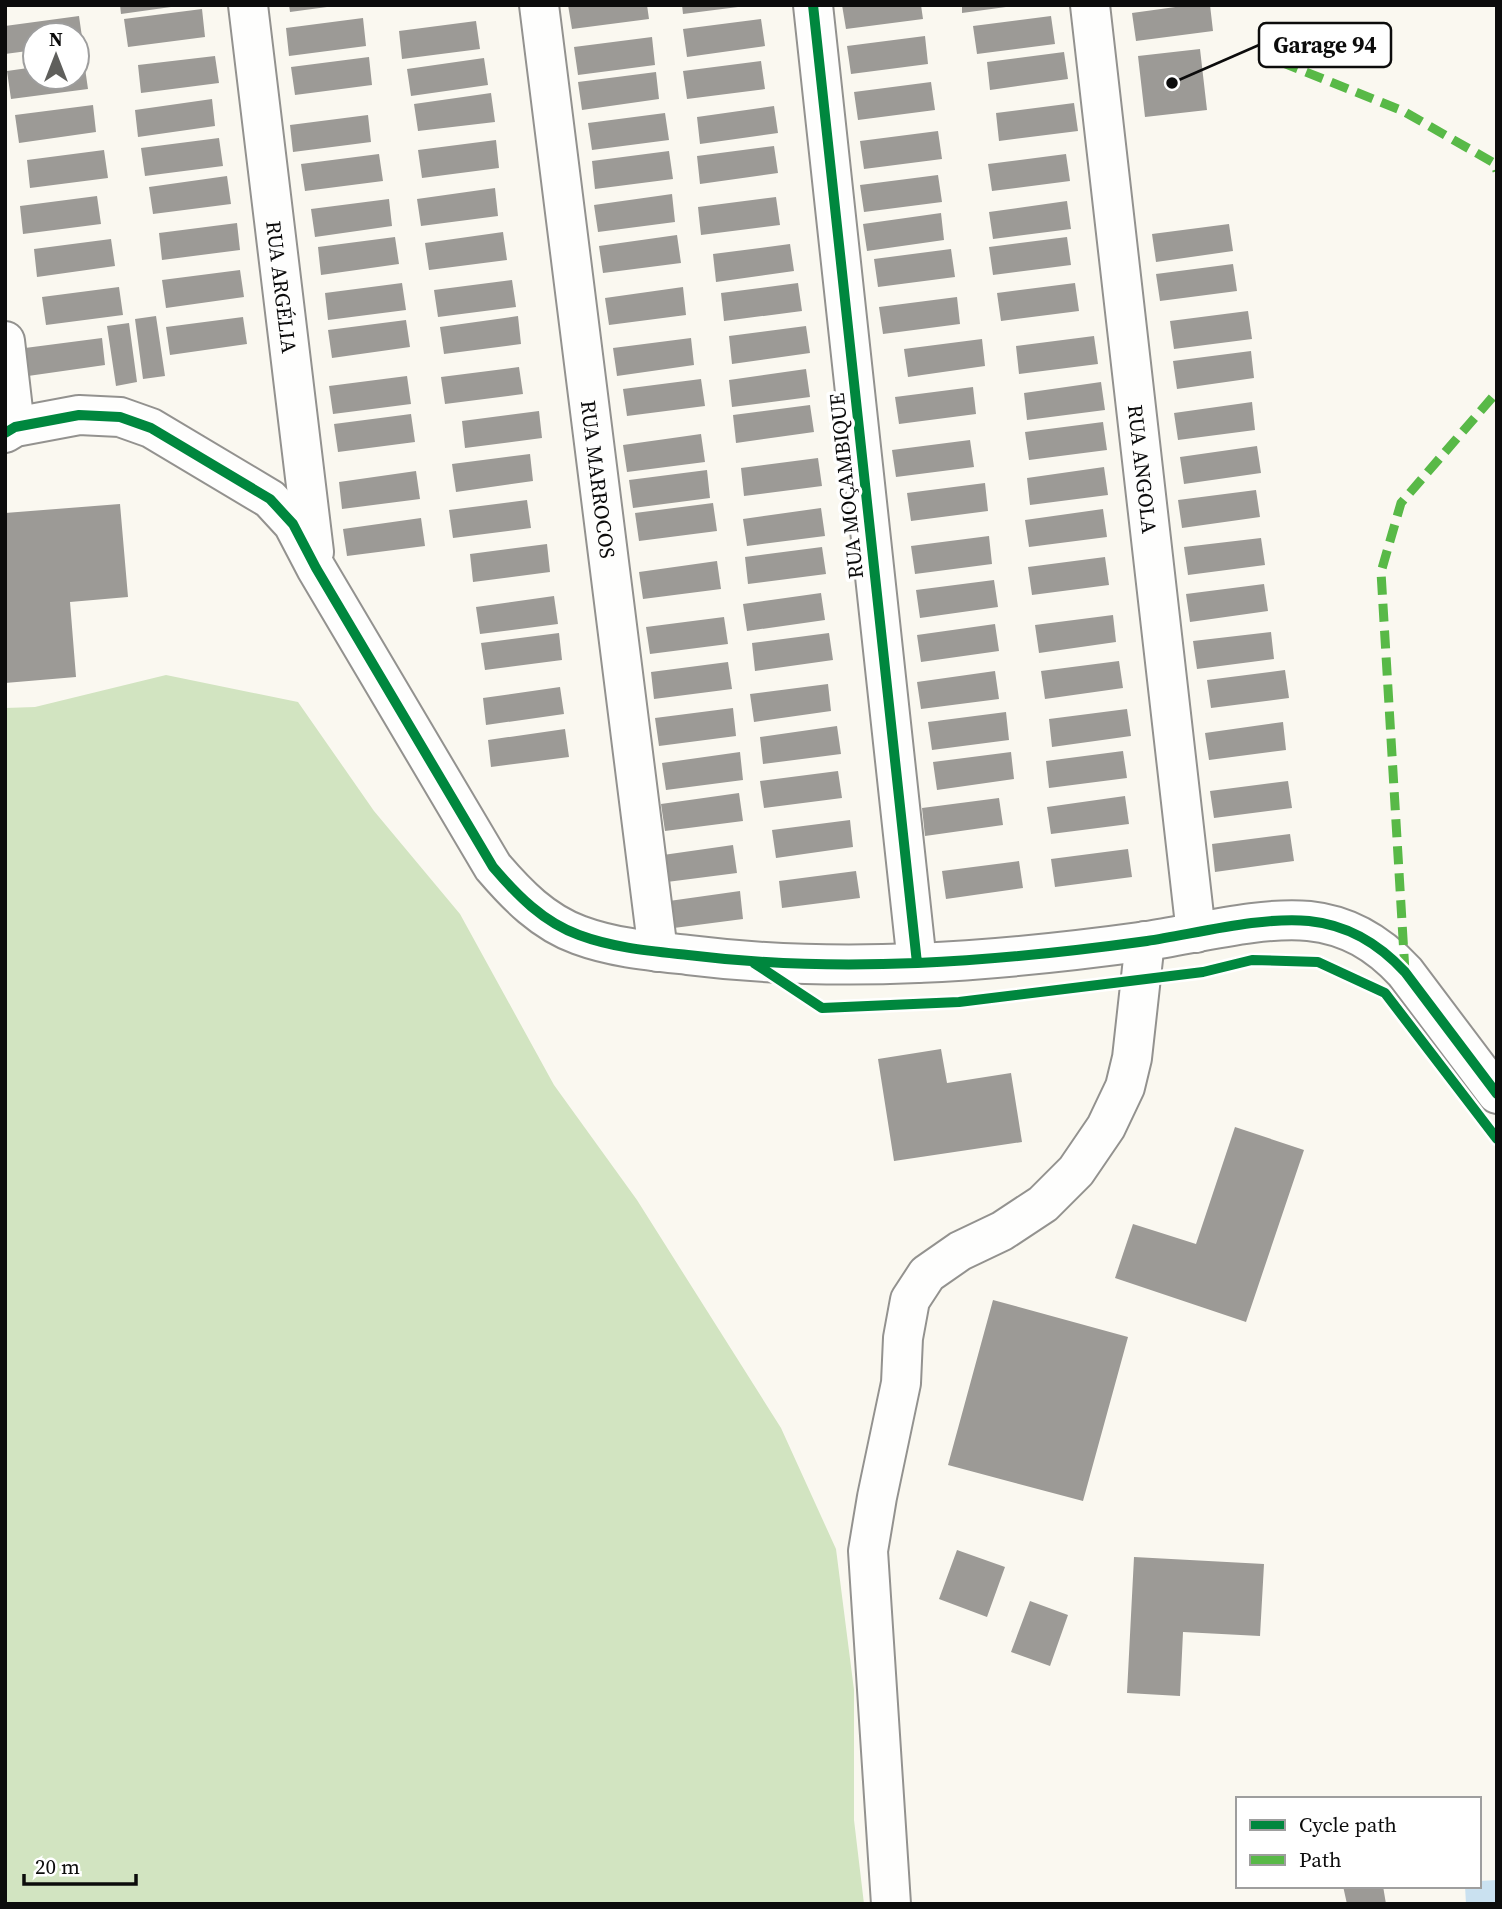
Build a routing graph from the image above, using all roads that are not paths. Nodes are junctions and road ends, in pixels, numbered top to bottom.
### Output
1 (248, 5) edge
2 (539, 5) edge
3 (813, 5) edge
4 (1090, 5) edge
5 (5, 341) edge
6 (10, 430) edge
7 (316, 568) junction
8 (1196, 933) junction
9 (1145, 941) junction
10 (658, 952) junction
11 (918, 963) junction
12 (1497, 1094) edge
13 (891, 1904) edge

1 - 7 street, RUA ARGÉLIA
2 - 10 street, RUA MARROCOS
3 - 11 street, RUA MOÇAMBIQUE
4 - 8 street, RUA ANGOLA
5 - 6 street
6 - 7 street
7 - 10 street
8 - 9 street
8 - 12 street
9 - 11 street
9 - 13 street
10 - 11 street

